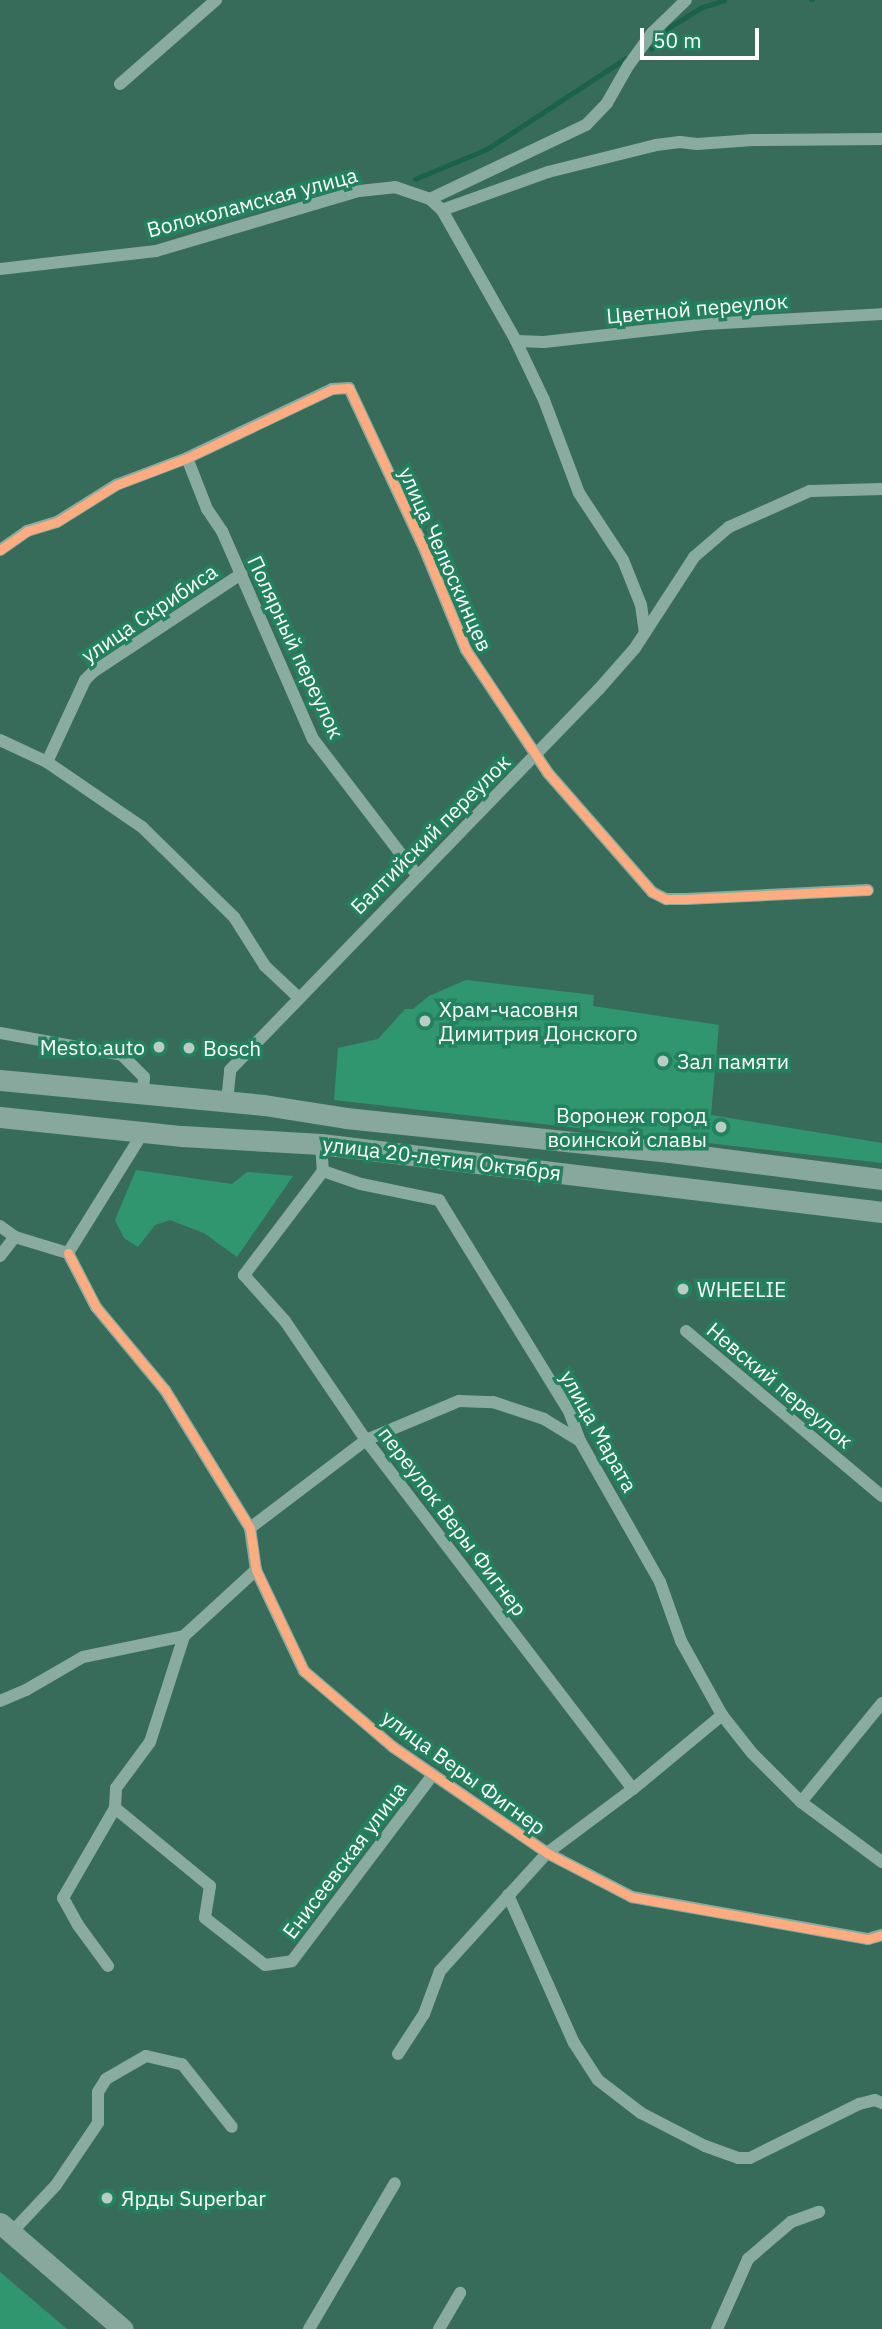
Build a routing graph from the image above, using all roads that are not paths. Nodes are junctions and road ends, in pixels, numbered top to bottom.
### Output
1 (216, 0) edge
2 (686, 0) edge
3 (120, 84) dead end
4 (882, 139) edge
5 (430, 199) junction
6 (442, 210) junction
7 (0, 269) edge
8 (882, 314) edge
9 (516, 341) junction
10 (187, 458) junction
11 (882, 489) edge
12 (0, 550) edge
13 (240, 574) junction
14 (645, 633) junction
15 (0, 740) edge
16 (537, 754) junction
17 (47, 762) junction
18 (417, 875) junction
19 (868, 890) dead end
20 (298, 997) junction
21 (0, 1033) edge
22 (0, 1080) edge
23 (143, 1094) junction
24 (227, 1101) junction
25 (0, 1117) edge
26 (144, 1131) junction
27 (321, 1144) junction
28 (323, 1171) junction
29 (882, 1179) edge
30 (882, 1212) edge
31 (0, 1226) edge
32 (15, 1237) junction
33 (68, 1253) junction
34 (0, 1256) edge
35 (685, 1331) dead end
36 (366, 1440) junction
37 (580, 1441) junction
38 (882, 1496) edge
39 (250, 1528) junction
40 (256, 1570) junction
41 (184, 1636) junction
42 (0, 1701) edge
43 (882, 1703) edge
44 (722, 1715) junction
45 (432, 1776) junction
46 (633, 1789) junction
47 (801, 1802) junction
48 (115, 1808) junction
49 (547, 1853) junction
50 (882, 1862) edge
51 (508, 1895) junction
52 (882, 1935) edge
53 (108, 1966) dead end
54 (398, 2054) dead end
55 (882, 2103) edge
56 (232, 2127) dead end
57 (395, 2183) dead end
58 (818, 2212) dead end
59 (6, 2228) edge
60 (460, 2294) dead end
61 (123, 2329) edge
62 (309, 2329) edge
63 (439, 2329) edge
64 (717, 2329) edge

1 - 3 street
2 - 5 street
4 - 6 street
5 - 6 street
5 - 7 street, Волоколамская улица
6 - 9 street
8 - 9 street, Цветной переулок
9 - 14 street
10 - 12 street
10 - 13 street, Полярный переулок
10 - 16 street, улица Челюскинцев
11 - 14 street, Балтийский переулок
13 - 17 street, улица Скрибиса
13 - 18 street, Полярный переулок
14 - 16 street, Балтийский переулок
15 - 17 street
16 - 18 street, Балтийский переулок
16 - 19 street, улица Челюскинцев
17 - 20 street
18 - 20 street, Балтийский переулок
20 - 24 street, Балтийский переулок
21 - 23 street
22 - 23 main road, улица 20-летия Октября
23 - 24 main road, улица 20-летия Октября
24 - 29 main road, улица 20-летия Октября
25 - 26 main road, улица 20-летия Октября
26 - 27 main road, улица 20-летия Октября
26 - 33 street
27 - 28 street
27 - 30 main road, улица 20-летия Октября
28 - 36 street, переулок Веры Фигнер
28 - 37 street, улица Марата
31 - 32 street
32 - 33 street
32 - 34 street
33 - 39 street, улица Веры Фигнер
35 - 38 street, Невский переулок
36 - 37 street
36 - 39 street
36 - 46 street, переулок Веры Фигнер
37 - 44 street, улица Марата
39 - 40 street, улица Веры Фигнер
40 - 41 street
40 - 45 street, улица Веры Фигнер
41 - 42 street
41 - 48 street
43 - 47 street
44 - 46 street
44 - 47 street, улица Марата
45 - 48 street, Енисеевская улица
45 - 49 street, улица Веры Фигнер
46 - 49 street
47 - 50 street, улица Марата
48 - 53 street
49 - 51 street
49 - 52 street, улица Веры Фигнер
51 - 54 street
51 - 55 street
56 - 59 street
57 - 62 street
58 - 64 street
59 - 61 main road
60 - 63 street

